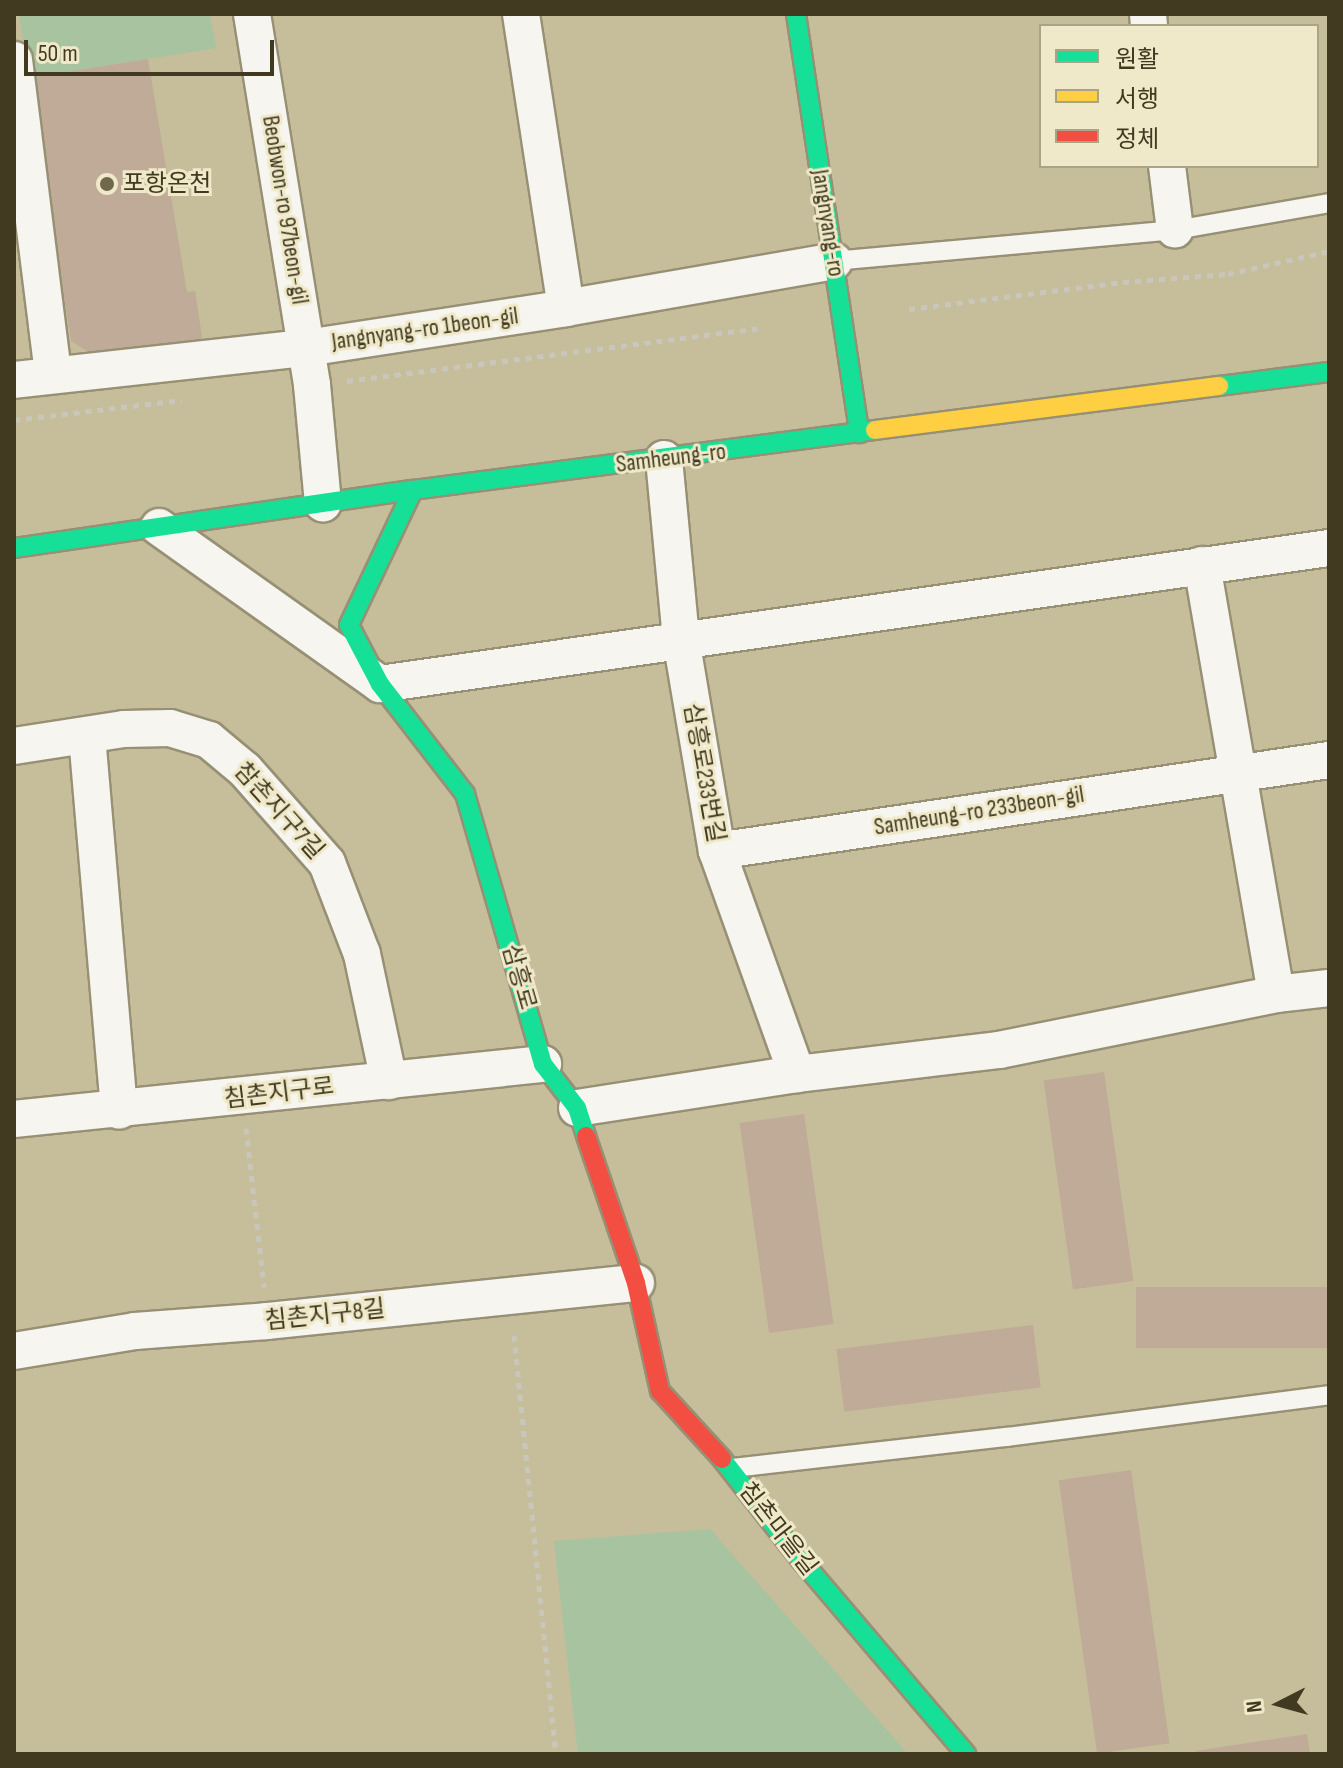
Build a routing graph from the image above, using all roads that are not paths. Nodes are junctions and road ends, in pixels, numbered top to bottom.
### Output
1 (252, 14) edge
2 (521, 14) edge
3 (796, 14) edge
4 (14, 60) edge
5 (1167, 168) edge
6 (1329, 203) edge
7 (1175, 230) junction
8 (834, 261) junction
9 (566, 308) junction
10 (306, 348) junction
11 (1329, 372) edge
12 (53, 375) junction
13 (14, 380) edge
14 (859, 433) junction
15 (664, 459) junction
16 (413, 490) junction
17 (323, 503) junction
18 (159, 527) junction
19 (14, 548) edge
20 (1329, 548) edge
21 (1202, 565) junction
22 (681, 639) junction
23 (380, 684) junction
24 (87, 736) junction
25 (14, 746) edge
26 (1329, 760) edge
27 (1240, 772) junction
28 (717, 851) junction
29 (1329, 988) edge
30 (1276, 994) junction
31 (543, 1064) junction
32 (797, 1074) junction
33 (389, 1081) junction
34 (577, 1108) junction
35 (119, 1111) junction
36 (14, 1119) edge
37 (636, 1283) junction
38 (14, 1351) edge
39 (1329, 1395) edge
40 (730, 1468) junction
41 (966, 1754) edge

1 - 10 street, Beobwon-ro 97beon-gil
2 - 9 street
3 - 8 main road, Jangnyang-ro
4 - 12 street
5 - 7 street
6 - 7 lane
7 - 8 lane
8 - 9 street, Jangnyang-ro 1beon-gil
8 - 14 main road, Jangnyang-ro
9 - 10 street, Jangnyang-ro 1beon-gil
10 - 12 street, Jangnyang-ro 1beon-gil
10 - 17 street, Beobwon-ro 97beon-gil
11 - 14 main road, Samheung-ro
12 - 13 street, Jangnyang-ro 1beon-gil
14 - 15 main road, Samheung-ro
15 - 16 main road, Samheung-ro
15 - 22 street, 삼흥로233번길
16 - 17 main road, Samheung-ro
16 - 23 main road, 삼흥로
17 - 18 main road, Samheung-ro
18 - 19 main road, Samheung-ro
18 - 23 street, 삼흥로
20 - 21 street
21 - 22 street
21 - 27 street
22 - 23 street
22 - 28 street, 삼흥로233번길
23 - 31 main road, 삼흥로
24 - 25 street, 참촌지구7길
24 - 33 street, 참촌지구7길
24 - 35 street
26 - 27 street, Samheung-ro 233beon-gil
27 - 28 street, Samheung-ro 233beon-gil
27 - 30 street
28 - 32 street, 삼흥로233번길
29 - 30 street
30 - 32 street
31 - 33 street, 침촌지구로
31 - 34 main road, 삼흥로
32 - 34 street
33 - 35 street, 침촌지구로
34 - 37 main road, 삼흥로
35 - 36 street, 침촌지구로
37 - 38 street, 침촌지구8길
37 - 40 main road, 침촌마을길
39 - 40 lane
40 - 41 main road, 침촌마을길

